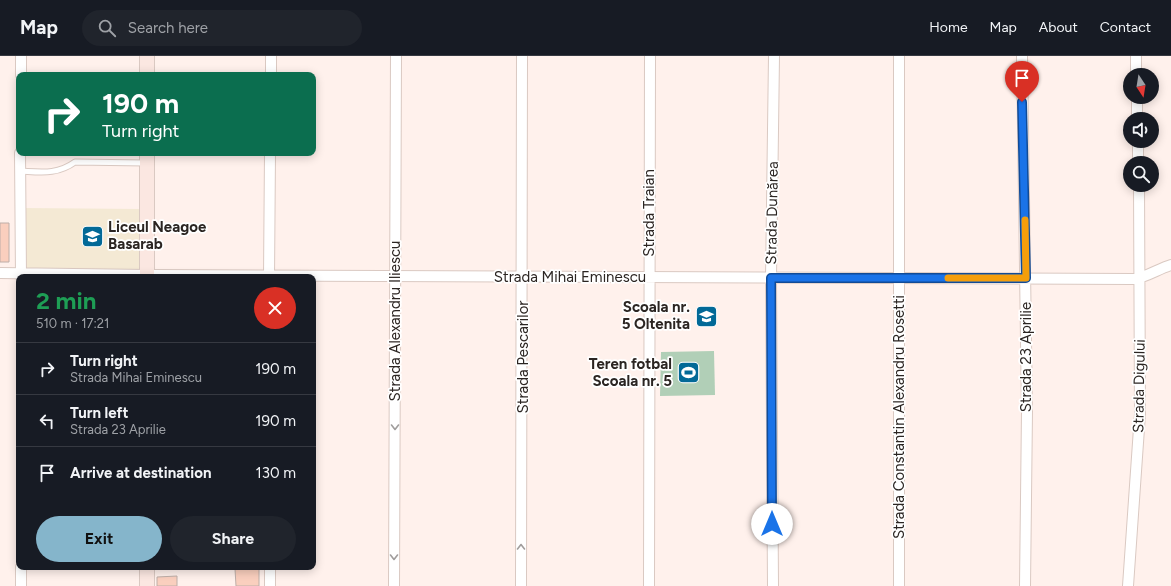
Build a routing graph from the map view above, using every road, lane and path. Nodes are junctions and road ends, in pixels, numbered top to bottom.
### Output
1 (21, 56) edge
2 (147, 56) edge
3 (271, 56) edge
4 (396, 56) edge
5 (522, 56) edge
6 (650, 56) edge
7 (774, 56) edge
8 (899, 56) edge
9 (1022, 56) edge
10 (1136, 56) edge
11 (1136, 68) edge
12 (21, 72) edge
13 (147, 72) edge
14 (271, 72) edge
15 (20, 156) edge
16 (270, 156) edge
17 (147, 158) edge
18 (20, 171) junction
19 (1139, 192) edge
20 (1171, 265) edge
21 (0, 273) edge
22 (21, 274) edge
23 (147, 274) edge
24 (269, 274) edge
25 (16, 275) edge
26 (316, 276) edge
27 (395, 276) junction
28 (523, 276) junction
29 (649, 277) junction
30 (771, 278) junction
31 (899, 278) junction
32 (1026, 278) junction
33 (1140, 279) junction
34 (21, 570) edge
35 (147, 570) edge
36 (270, 570) edge
37 (21, 586) edge
38 (147, 586) edge
39 (270, 586) edge
40 (394, 586) edge
41 (521, 586) edge
42 (649, 586) edge
43 (773, 586) edge
44 (899, 586) edge
45 (1025, 586) edge
46 (1128, 586) edge

1 - 12 street
2 - 13 main road
3 - 14 street
4 - 27 street, Strada Alexandru Iliescu
5 - 28 street, Strada Pescarilor
6 - 29 street, Strada Traian
7 - 30 street, Strada Dunărea
8 - 31 street, Strada Constantin Alexandru Rosetti
9 - 32 street, Strada 23 Aprilie
10 - 11 street
15 - 18 street
16 - 24 street
17 - 18 lane
17 - 23 main road
18 - 22 street
19 - 33 street, Strada Digului
20 - 33 street
21 - 25 street, Strada Mihai Eminescu
26 - 27 street, Strada Mihai Eminescu
27 - 28 street, Strada Mihai Eminescu
27 -> 40 street, Strada Alexandru Iliescu
28 - 29 street, Strada Mihai Eminescu
41 -> 28 street, Strada Pescarilor
29 - 30 street, Strada Mihai Eminescu
29 - 42 street, Strada Traian
30 - 31 street, Strada Mihai Eminescu
30 - 43 street, Strada Dunărea
31 - 32 street, Strada Mihai Eminescu
31 - 44 street, Strada Constantin Alexandru Rosetti
32 - 33 street, Strada Mihai Eminescu
32 - 45 street, Strada 23 Aprilie
33 - 46 street, Strada Digului
34 - 37 street
35 - 38 main road
36 - 39 street

